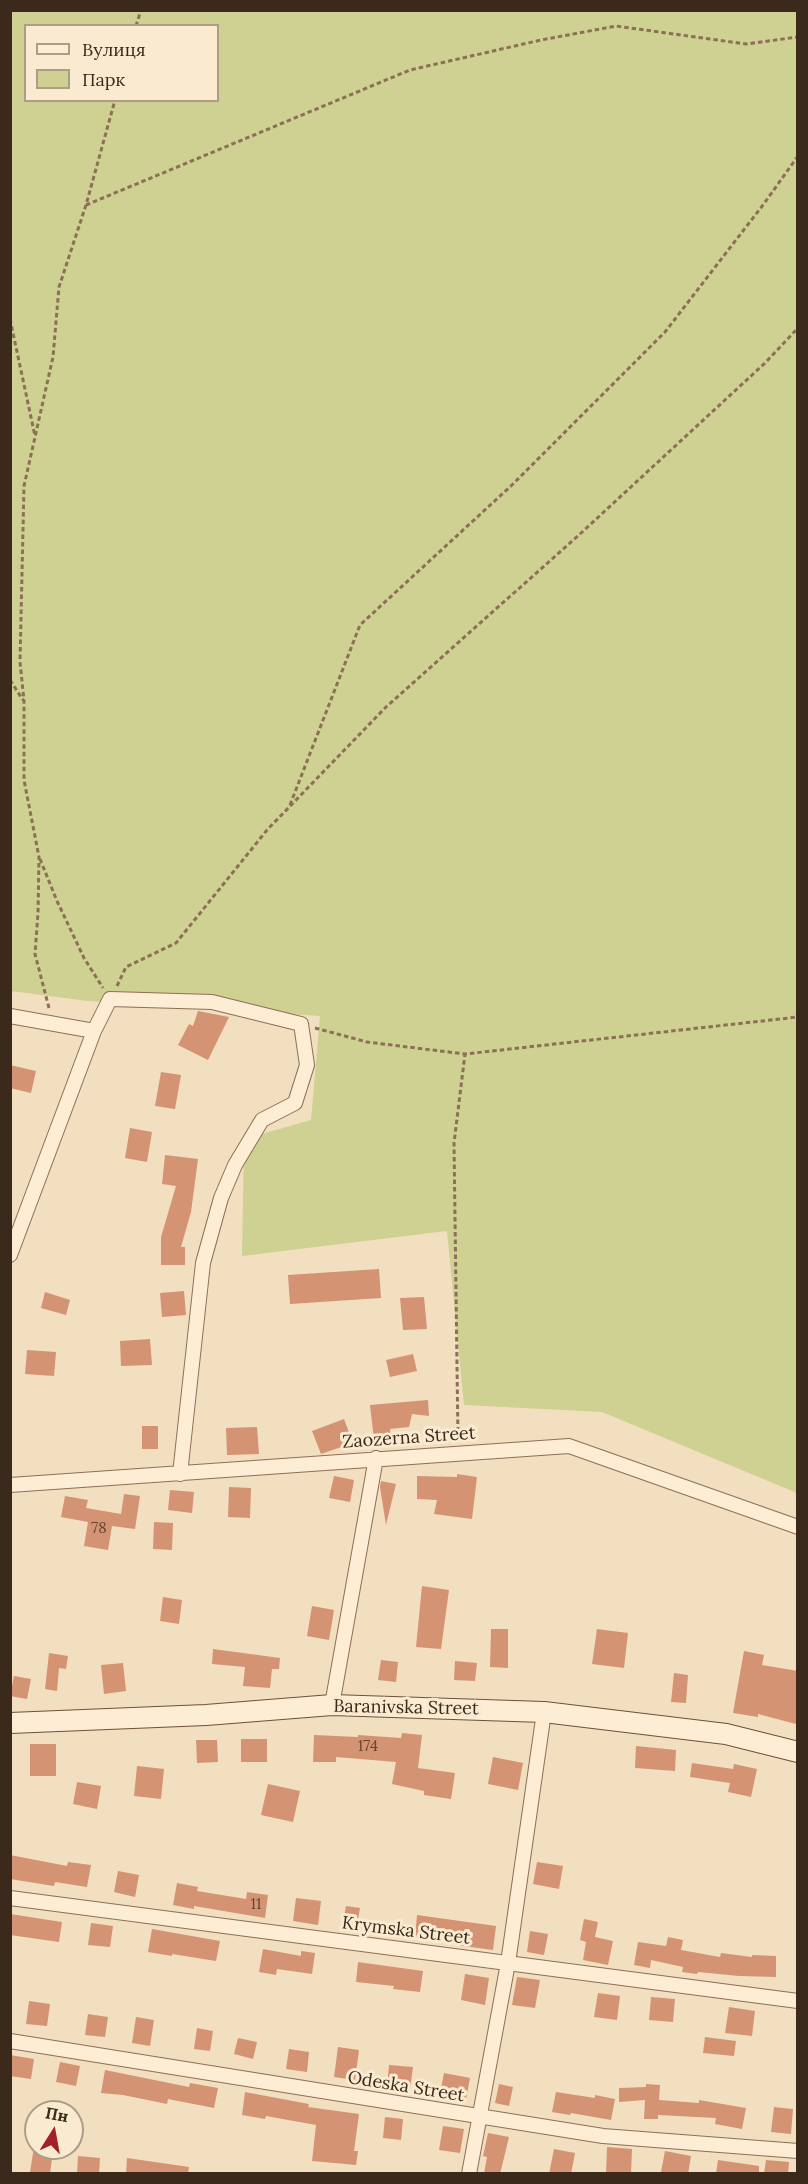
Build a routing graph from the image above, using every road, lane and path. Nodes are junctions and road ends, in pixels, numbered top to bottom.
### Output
1 (798, 38) edge
2 (114, 102) edge
3 (798, 156) edge
4 (86, 205) junction
5 (10, 319) edge
6 (798, 328) edge
7 (35, 438) junction
8 (10, 680) edge
9 (24, 701) junction
10 (290, 806) junction
11 (39, 856) junction
12 (110, 999) junction
13 (10, 1016) edge
14 (798, 1017) edge
15 (54, 1024) junction
16 (302, 1024) junction
17 (94, 1031) junction
18 (465, 1054) junction
19 (14, 1232) edge
20 (10, 1255) edge
21 (458, 1453) junction
22 (376, 1458) junction
23 (180, 1473) junction
24 (10, 1485) edge
25 (798, 1527) edge
26 (332, 1705) junction
27 (543, 1712) junction
28 (10, 1723) edge
29 (798, 1752) edge
30 (10, 1898) edge
31 (508, 1963) junction
32 (798, 2001) edge
33 (10, 2041) edge
34 (479, 2117) junction
35 (798, 2151) edge
36 (469, 2174) edge

1 - 4 path
2 - 4 path
3 - 10 path
4 - 7 path
5 - 7 path
6 - 10 path
7 - 9 path
8 - 9 path
9 - 11 path
10 - 12 path
11 - 12 path
11 - 15 path
12 - 16 street
12 - 17 street
13 - 15 street
14 - 18 path
15 - 17 street
16 - 18 path
16 - 23 street
17 - 19 street
18 - 21 path
19 - 20 street
21 - 22 street, Zaozerna Street
21 - 25 street, Zaozerna Street
22 - 23 street, Zaozerna Street
22 - 26 street
23 - 24 street, Zaozerna Street
26 - 27 main road, Baranivska Street
26 - 28 main road, Baranivska Street
27 - 29 main road, Baranivska Street
27 - 31 street
30 - 31 street, Krymska Street
31 - 32 street, Krymska Street
31 - 34 street
33 - 34 street, Odeska Street
34 - 35 street, Odeska Street
34 - 36 street

